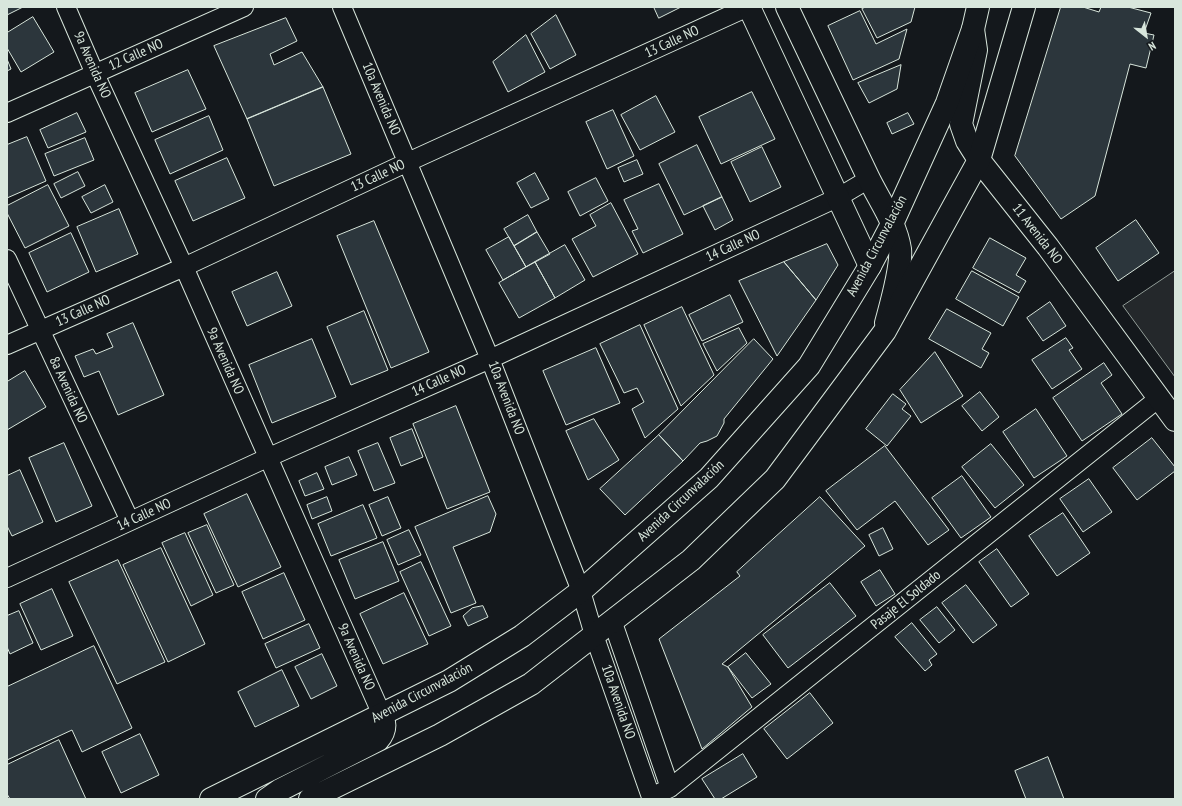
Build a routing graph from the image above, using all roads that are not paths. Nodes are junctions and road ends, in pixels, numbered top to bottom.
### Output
1 (66, 7) edge
2 (244, 7) edge
3 (342, 7) edge
4 (749, 7) edge
5 (787, 7) edge
6 (978, 7) edge
7 (1024, 7) edge
8 (973, 29) junction
9 (95, 74) junction
10 (7, 113) edge
11 (980, 160) junction
12 (408, 162) junction
13 (869, 179) junction
14 (837, 198) junction
15 (892, 224) junction
16 (7, 259) edge
17 (870, 266) junction
18 (184, 267) junction
19 (40, 330) junction
20 (885, 331) junction
21 (7, 345) edge
22 (490, 358) junction
23 (1159, 398) junction
24 (1175, 420) edge
25 (267, 458) junction
26 (130, 521) junction
27 (7, 578) edge
28 (581, 590) junction
29 (612, 620) junction
30 (594, 635) junction
31 (382, 715) junction
32 (670, 788) junction
33 (651, 797) joint
34 (211, 799) edge
35 (267, 799) edge
36 (310, 799) edge

1 - 9 street, 9a Avenida NO
2 - 9 street, 12 Calle NO
3 - 12 street, 10a Avenida NO
4 - 12 street, 13 Calle NO
4 - 14 main road
5 - 13 main road
6 - 8 main road, Avenida Circunvalación
7 - 11 main road
8 - 11 main road, 11 Avenida NO
8 - 15 main road, Avenida Circunvalación
9 - 10 street, 12 Calle NO
9 - 18 street, 9a Avenida NO
11 - 20 main road
11 - 23 main road, 11 Avenida NO
12 - 18 street, 13 Calle NO
12 - 22 street, 10a Avenida NO
13 - 14 street, 14 Calle NO
13 - 15 main road
14 - 17 main road
14 - 22 street, 14 Calle NO
15 - 17 main road, Avenida Circunvalación
15 - 20 main road
16 - 19 street, 8a Avenida NO
17 - 28 main road, Avenida Circunvalación
18 - 19 street, 13 Calle NO
18 - 25 street, 9a Avenida NO
19 - 21 street, 13 Calle NO
19 - 26 street, 8a Avenida NO
20 - 29 main road
22 - 25 street, 14 Calle NO
22 - 28 street, 10a Avenida NO
23 - 24 main road, 11 Avenida NO
23 - 32 street, Pasaje El Soldado
25 - 26 street, 14 Calle NO
25 - 31 street, 9a Avenida NO
26 - 27 street, 14 Calle NO
28 - 30 street, 10a Avenida NO
28 - 31 main road, Avenida Circunvalación
29 - 30 main road
29 - 32 street, 10a Avenida NO
30 - 33 street, 10a Avenida NO
30 - 36 main road
31 - 34 main road, Avenida Circunvalación
31 - 35 main road
32 - 33 street, Pasaje El Soldado

